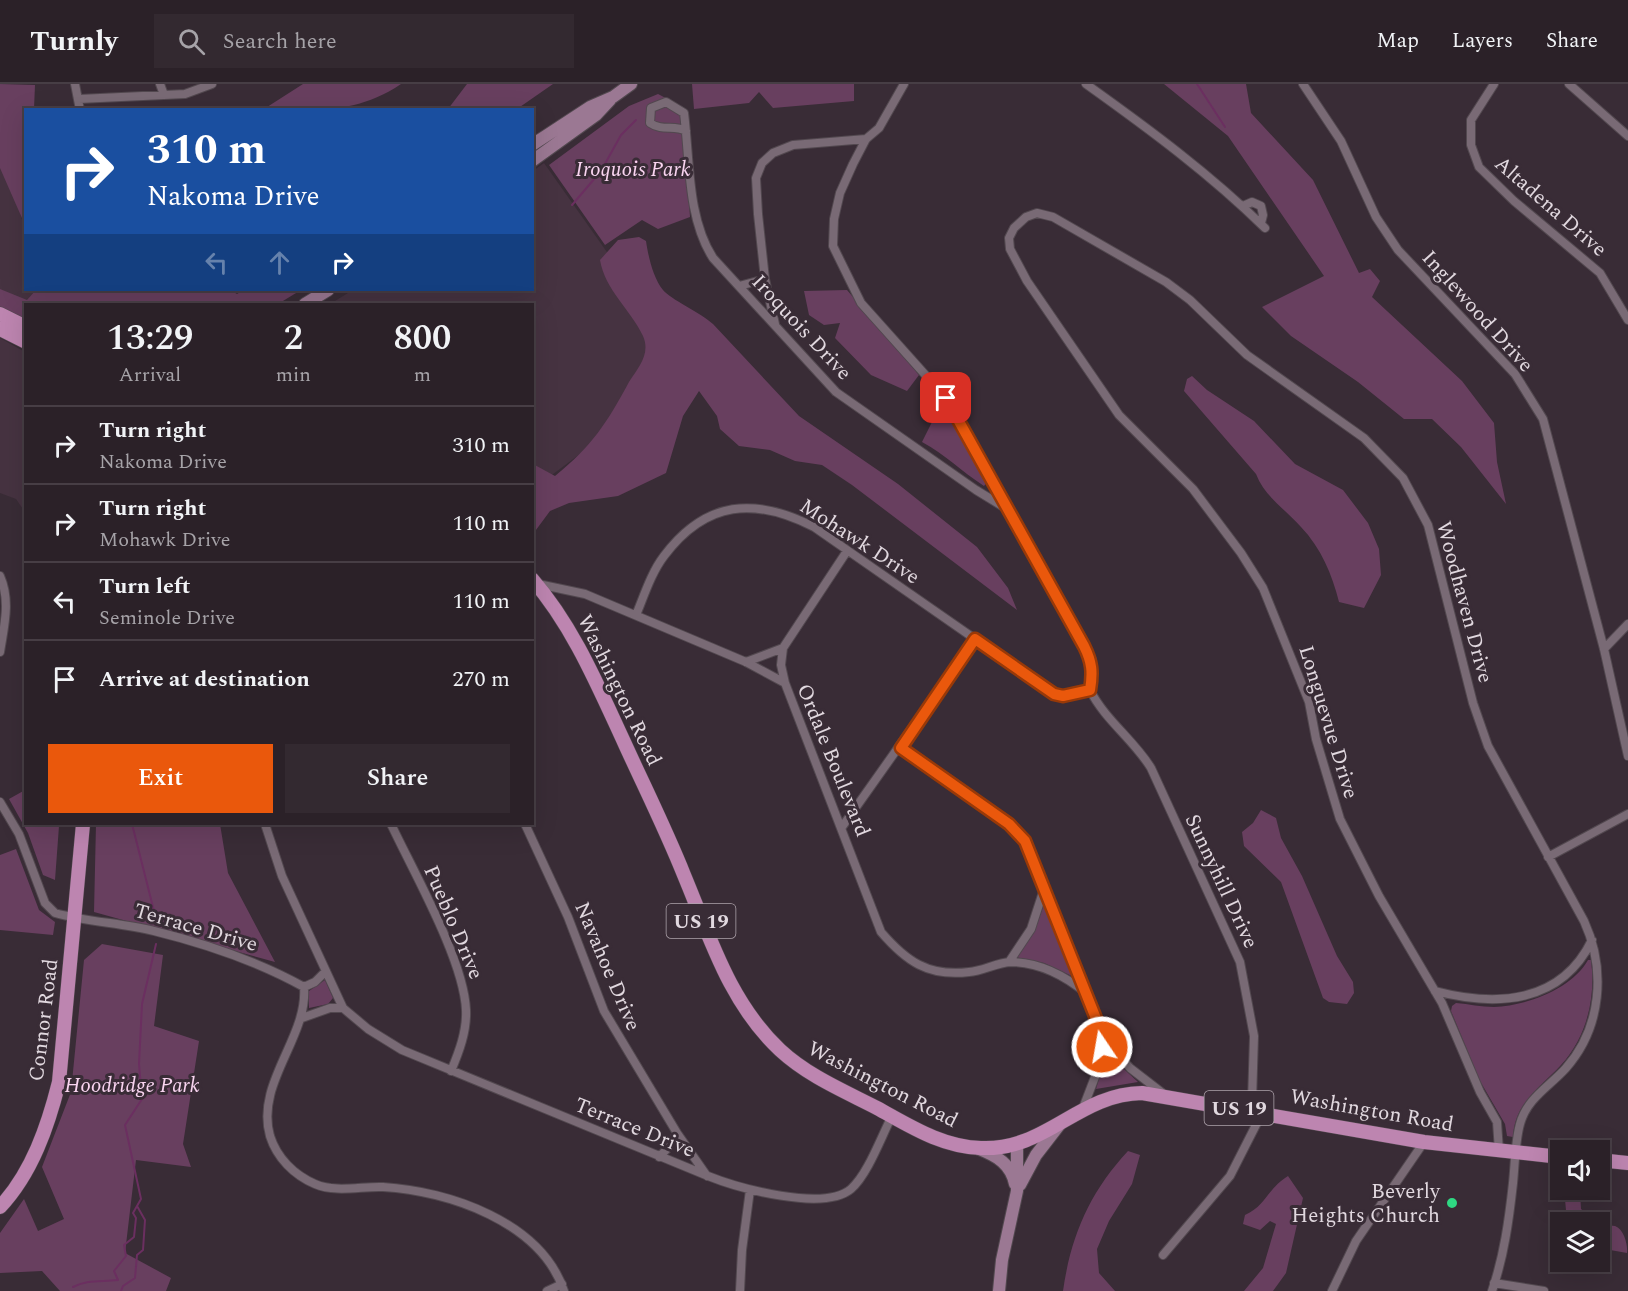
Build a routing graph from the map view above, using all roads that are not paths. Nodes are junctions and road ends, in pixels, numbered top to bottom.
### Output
1 (75, 84) edge
2 (160, 84) edge
3 (212, 84) edge
4 (631, 84) edge
5 (904, 84) edge
6 (1086, 84) edge
7 (1303, 84) edge
8 (1494, 84) edge
9 (1569, 84) edge
10 (165, 95) junction
11 (613, 97) junction
12 (80, 99) junction
13 (80, 108) edge
14 (686, 131) junction
15 (1628, 136) edge
16 (866, 139) junction
17 (534, 144) edge
18 (534, 160) edge
19 (1026, 217) joint
20 (1263, 225) dead end
21 (765, 279) junction
22 (740, 286) junction
23 (326, 291) edge
24 (307, 303) edge
25 (0, 314) edge
26 (1628, 320) edge
27 (775, 324) junction
28 (24, 326) edge
29 (0, 329) edge
30 (24, 341) edge
31 (1007, 509) junction
32 (847, 551) junction
33 (0, 576) edge
34 (535, 581) edge
35 (636, 615) junction
36 (1628, 624) edge
37 (975, 639) junction
38 (783, 648) junction
39 (1604, 649) junction
40 (0, 652) edge
41 (746, 662) junction
42 (785, 683) junction
43 (1090, 690) junction
44 (901, 748) junction
45 (1628, 756) edge
46 (0, 802) edge
47 (1628, 814) edge
48 (83, 825) edge
49 (265, 825) edge
50 (391, 825) edge
51 (525, 825) edge
52 (842, 827) junction
53 (1548, 857) junction
54 (1045, 886) junction
55 (75, 917) junction
56 (1592, 940) junction
57 (1009, 962) junction
58 (326, 970) junction
59 (304, 987) junction
60 (1435, 991) junction
61 (1086, 993) junction
62 (343, 1008) junction
63 (302, 1018) junction
64 (1099, 1026) junction
65 (451, 1071) junction
66 (1167, 1096) junction
67 (1083, 1108) junction
68 (1254, 1111) junction
69 (892, 1116) junction
70 (1060, 1124) junction
71 (677, 1133) junction
72 (1424, 1142) junction
73 (1017, 1144) junction
74 (978, 1148) junction
75 (1499, 1151) junction
76 (1517, 1153) junction
77 (659, 1156) junction
78 (1550, 1156) edge
79 (1610, 1161) edge
80 (1628, 1163) edge
81 (708, 1176) junction
82 (750, 1190) junction
83 (1017, 1191) junction
84 (0, 1207) edge
85 (1163, 1255) dead end
86 (1493, 1287) edge
87 (563, 1288) edge
88 (547, 1291) edge
89 (740, 1291) edge
90 (999, 1291) edge
91 (1332, 1291) edge
92 (1544, 1291) edge

1 - 12 street
2 - 10 street
3 - 10 street
4 - 11 street
5 - 16 street
6 - 20 street
7 - 39 street, Inglewood Drive
8 - 26 street, Altadena Drive
9 - 15 street
10 - 12 street
11 - 17 street
11 - 18 street
12 - 13 street
14 - 14 street, Iroquois Drive
14 - 22 street, Iroquois Drive
16 - 21 street
16 - 31 street
19 - 53 street, Woodhaven Drive
19 - 60 street, Longuevue Drive
21 - 22 street
21 - 27 street
22 - 27 street, Iroquois Drive
23 - 24 street
25 - 28 main road
27 - 31 street, Iroquois Drive
29 - 30 main road
31 - 43 street
32 - 35 street, Mohawk Drive
32 - 37 street, Mohawk Drive
32 - 38 street
33 - 40 street
34 - 35 street, Ordale Boulevard
34 - 69 main road, Washington Road / US 19
35 - 41 street, Ordale Boulevard
36 - 39 street
37 - 43 street, Mohawk Drive
37 - 44 street
38 - 41 street
38 - 42 street
39 - 45 street, Inglewood Drive
41 - 42 street, Ordale Boulevard
42 - 52 street, Ordale Boulevard
43 - 68 street, Sunnyhill Drive
44 - 52 street
44 - 54 street
46 - 55 street, Terrace Drive
47 - 53 street
48 - 55 main road, Connor Road
49 - 58 street, Terrace Drive
50 - 65 street, Pueblo Drive
51 - 71 street, Navahoe Drive
52 - 57 street, Ordale Boulevard
53 - 56 street, Woodhaven Drive
54 - 57 street
54 - 61 street
55 - 59 street, Terrace Drive
55 - 84 main road, Connor Road
56 - 60 street
56 - 76 street, Woodhaven Drive
57 - 61 street, Ordale Boulevard
58 - 59 street
58 - 62 street, Terrace Drive
59 - 63 street
60 - 75 street, Longuevue Drive
61 - 64 street
62 - 63 street
62 - 65 street, Terrace Drive
63 - 87 street
64 - 66 street
64 - 67 street
65 - 77 street, Terrace Drive
66 - 67 main road, Washington Road / US 19
66 - 68 main road, Washington Road / US 19
67 - 70 main road, Washington Road / US 19
68 - 72 main road, Washington Road / US 19
68 - 85 street, Sunnyhill Drive
69 - 74 main road, Washington Road / US 19
69 - 82 street, Terrace Drive
70 - 73 main road, Washington Road / US 19
70 - 83 street
71 - 77 street
71 - 81 street, Navahoe Drive
72 - 75 main road, Washington Road / US 19
72 - 91 street
73 - 74 main road, Washington Road / US 19
73 - 83 street
74 - 83 street
75 - 76 main road, Washington Road / US 19
76 - 78 main road, Washington Road / US 19
76 - 86 street, Woodhaven Drive
77 - 81 street, Terrace Drive
79 - 80 main road
81 - 82 street, Terrace Drive
82 - 89 street
83 - 90 street
86 - 92 street
87 - 88 street

